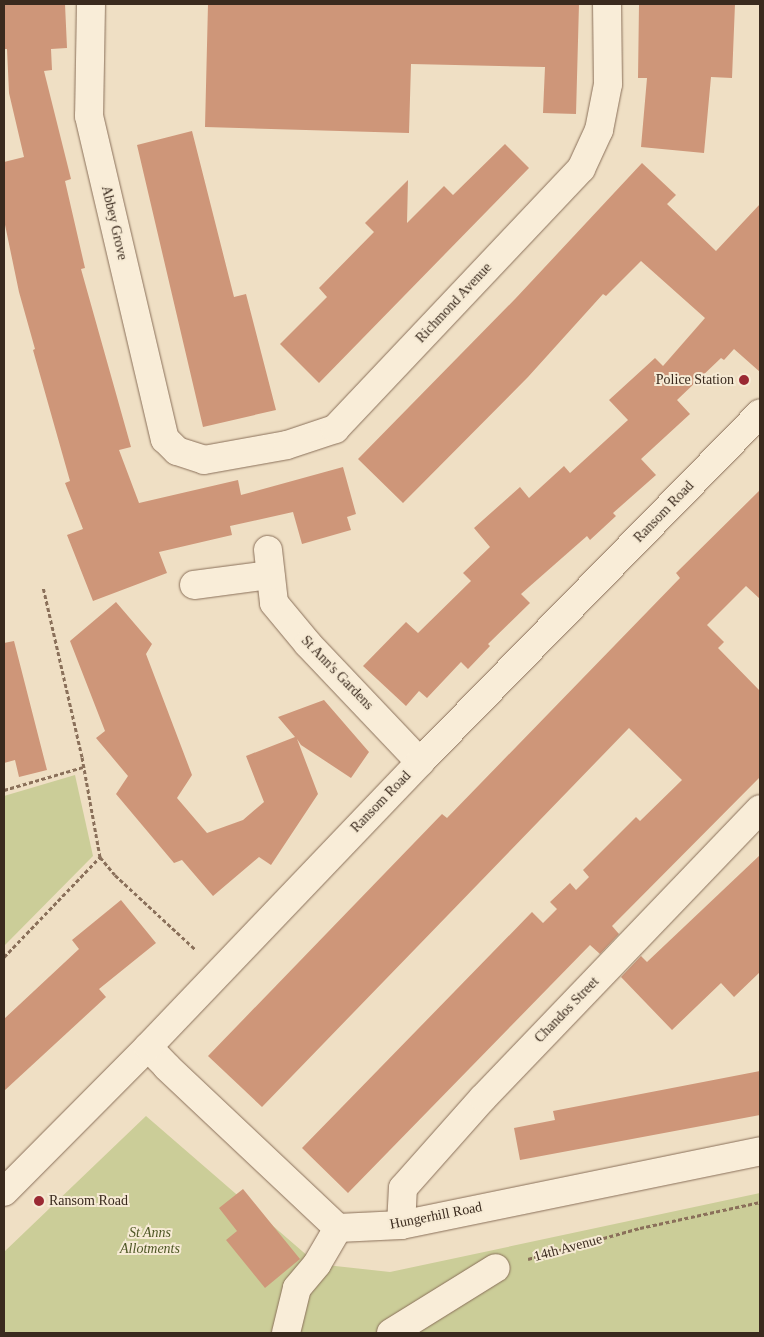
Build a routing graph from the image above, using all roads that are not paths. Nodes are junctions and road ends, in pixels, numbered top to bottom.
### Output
1 (91, 4) edge
2 (607, 4) edge
3 (760, 413) edge
4 (165, 438) joint
5 (194, 585) dead end
6 (420, 762) junction
7 (760, 809) edge
8 (148, 1047) junction
9 (760, 1151) edge
10 (4, 1192) edge
11 (401, 1225) junction
12 (338, 1228) junction
13 (496, 1268) road end
14 (286, 1333) edge
15 (391, 1333) edge

1 - 4 street, Abbey Grove
2 - 4 street, Richmond Avenue
3 - 6 street, Ransom Road
5 - 6 street, St Ann's Gardens
6 - 8 street, Ransom Road
7 - 11 street, Chandos Street
8 - 10 street, Ransom Road
8 - 12 street
9 - 11 street, Hungerhill Road
11 - 12 street, Hungerhill Road
12 - 14 street
13 - 15 street

